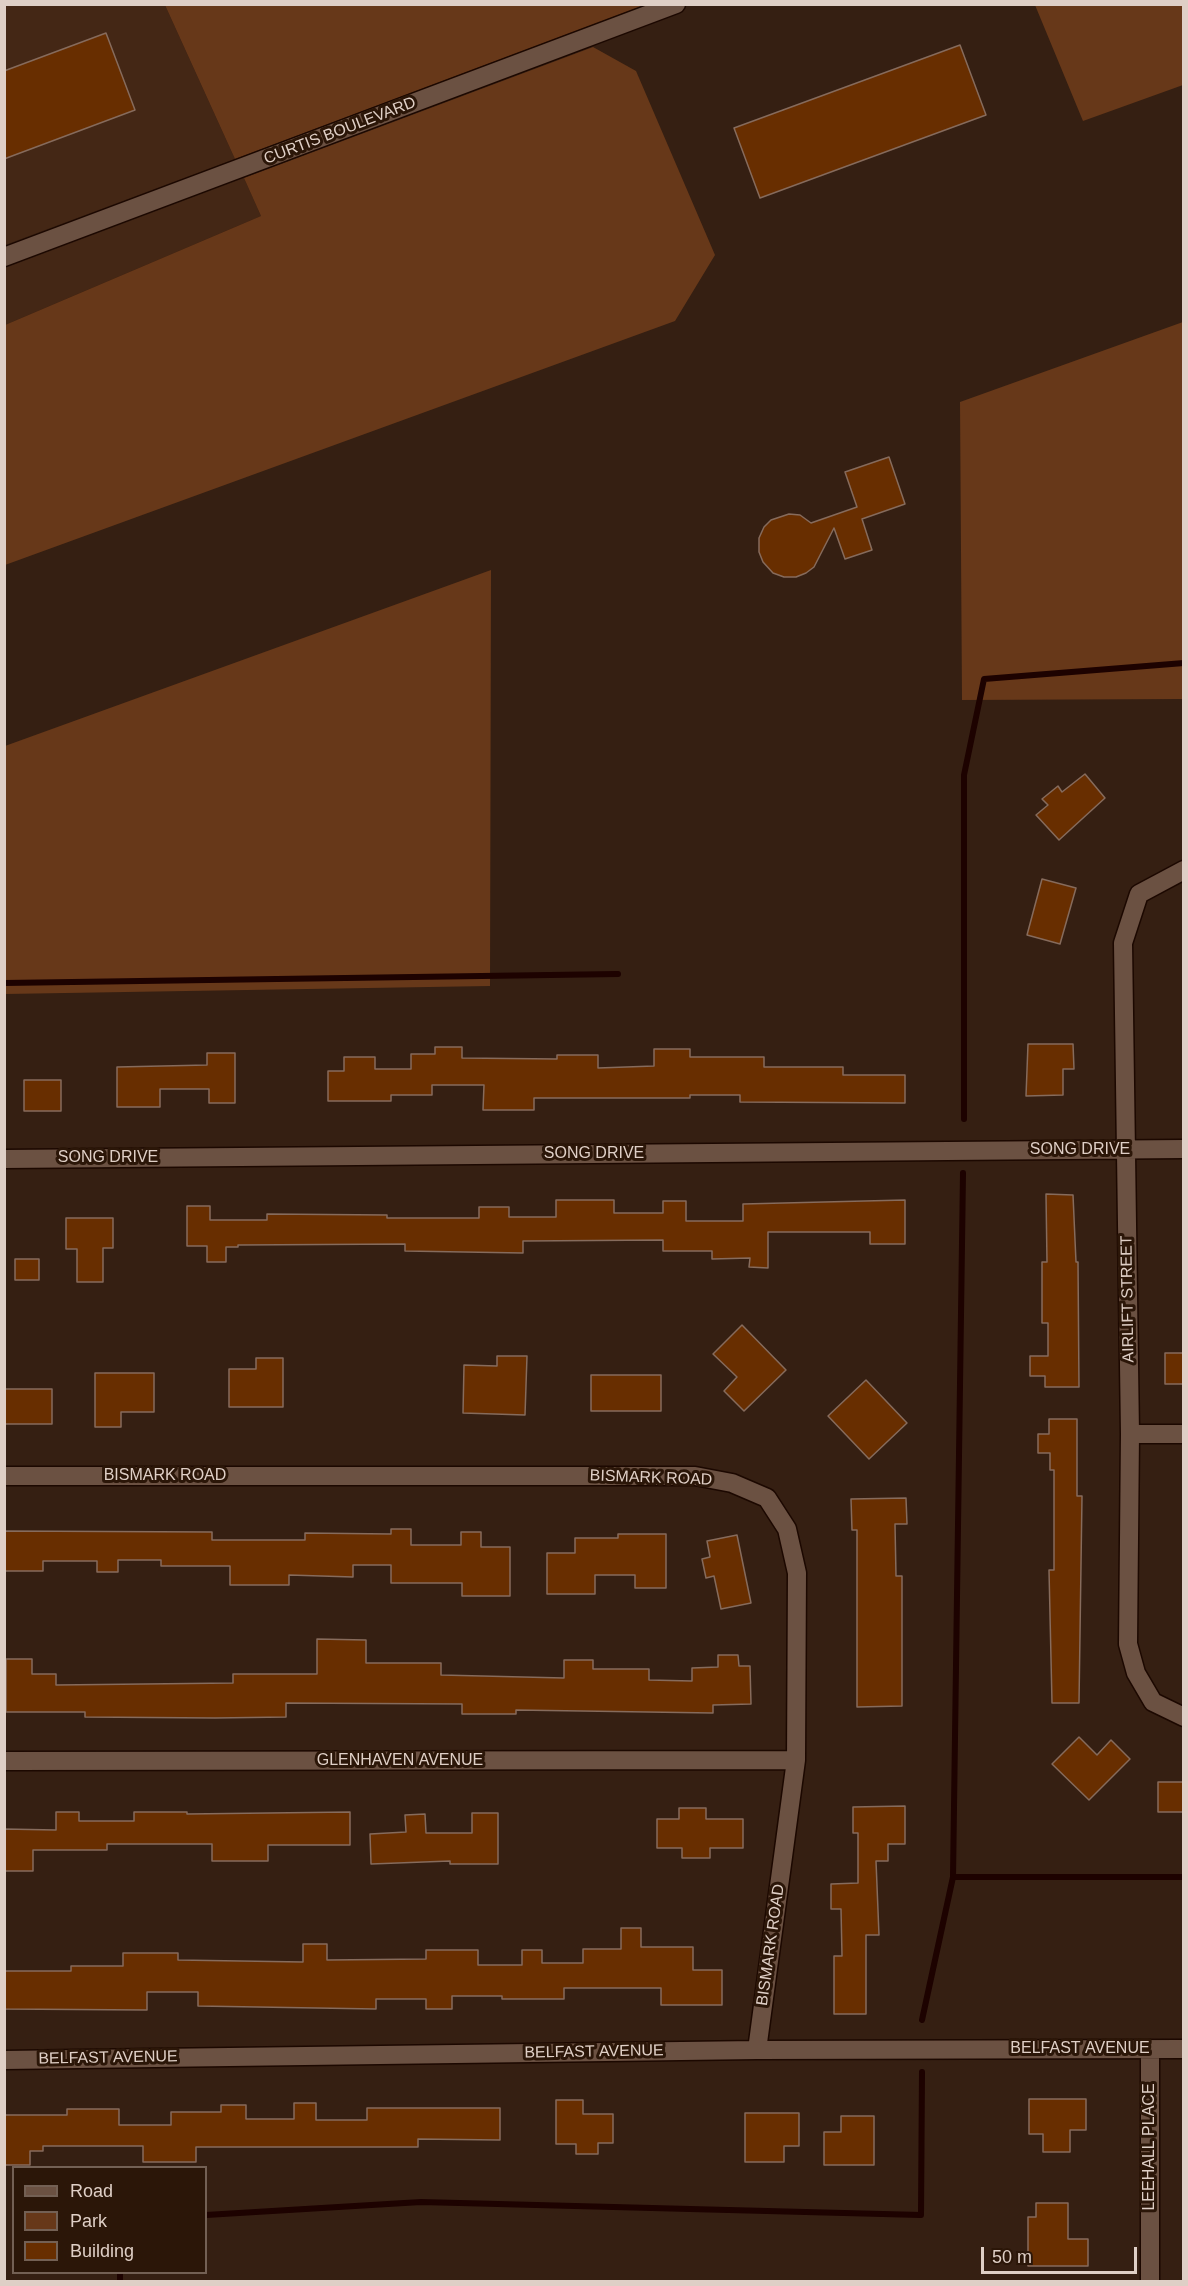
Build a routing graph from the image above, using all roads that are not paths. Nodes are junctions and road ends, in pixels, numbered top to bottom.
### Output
1 (676, 4) edge
2 (4, 256) edge
3 (1184, 870) edge
4 (1126, 1149) junction
5 (1184, 1149) edge
6 (4, 1159) edge
7 (1130, 1434) junction
8 (1184, 1434) edge
9 (4, 1476) edge
10 (1184, 1717) edge
11 (796, 1760) junction
12 (4, 1761) edge
13 (1150, 2049) junction
14 (1184, 2049) edge
15 (757, 2050) junction
16 (4, 2060) edge
17 (1150, 2282) edge

1 - 2 street, CURTIS BOULEVARD
3 - 4 street, AIRLIFT STREET
4 - 5 street, SONG DRIVE
4 - 6 street, SONG DRIVE
4 - 7 street, AIRLIFT STREET
7 - 8 street
7 - 10 street, AIRLIFT STREET
9 - 11 street, BISMARK ROAD
11 - 12 street, GLENHAVEN AVENUE
11 - 15 street, BISMARK ROAD
13 - 14 street, BELFAST AVENUE
13 - 15 street, BELFAST AVENUE
13 - 17 street, LEEHALL PLACE
15 - 16 street, BELFAST AVENUE

